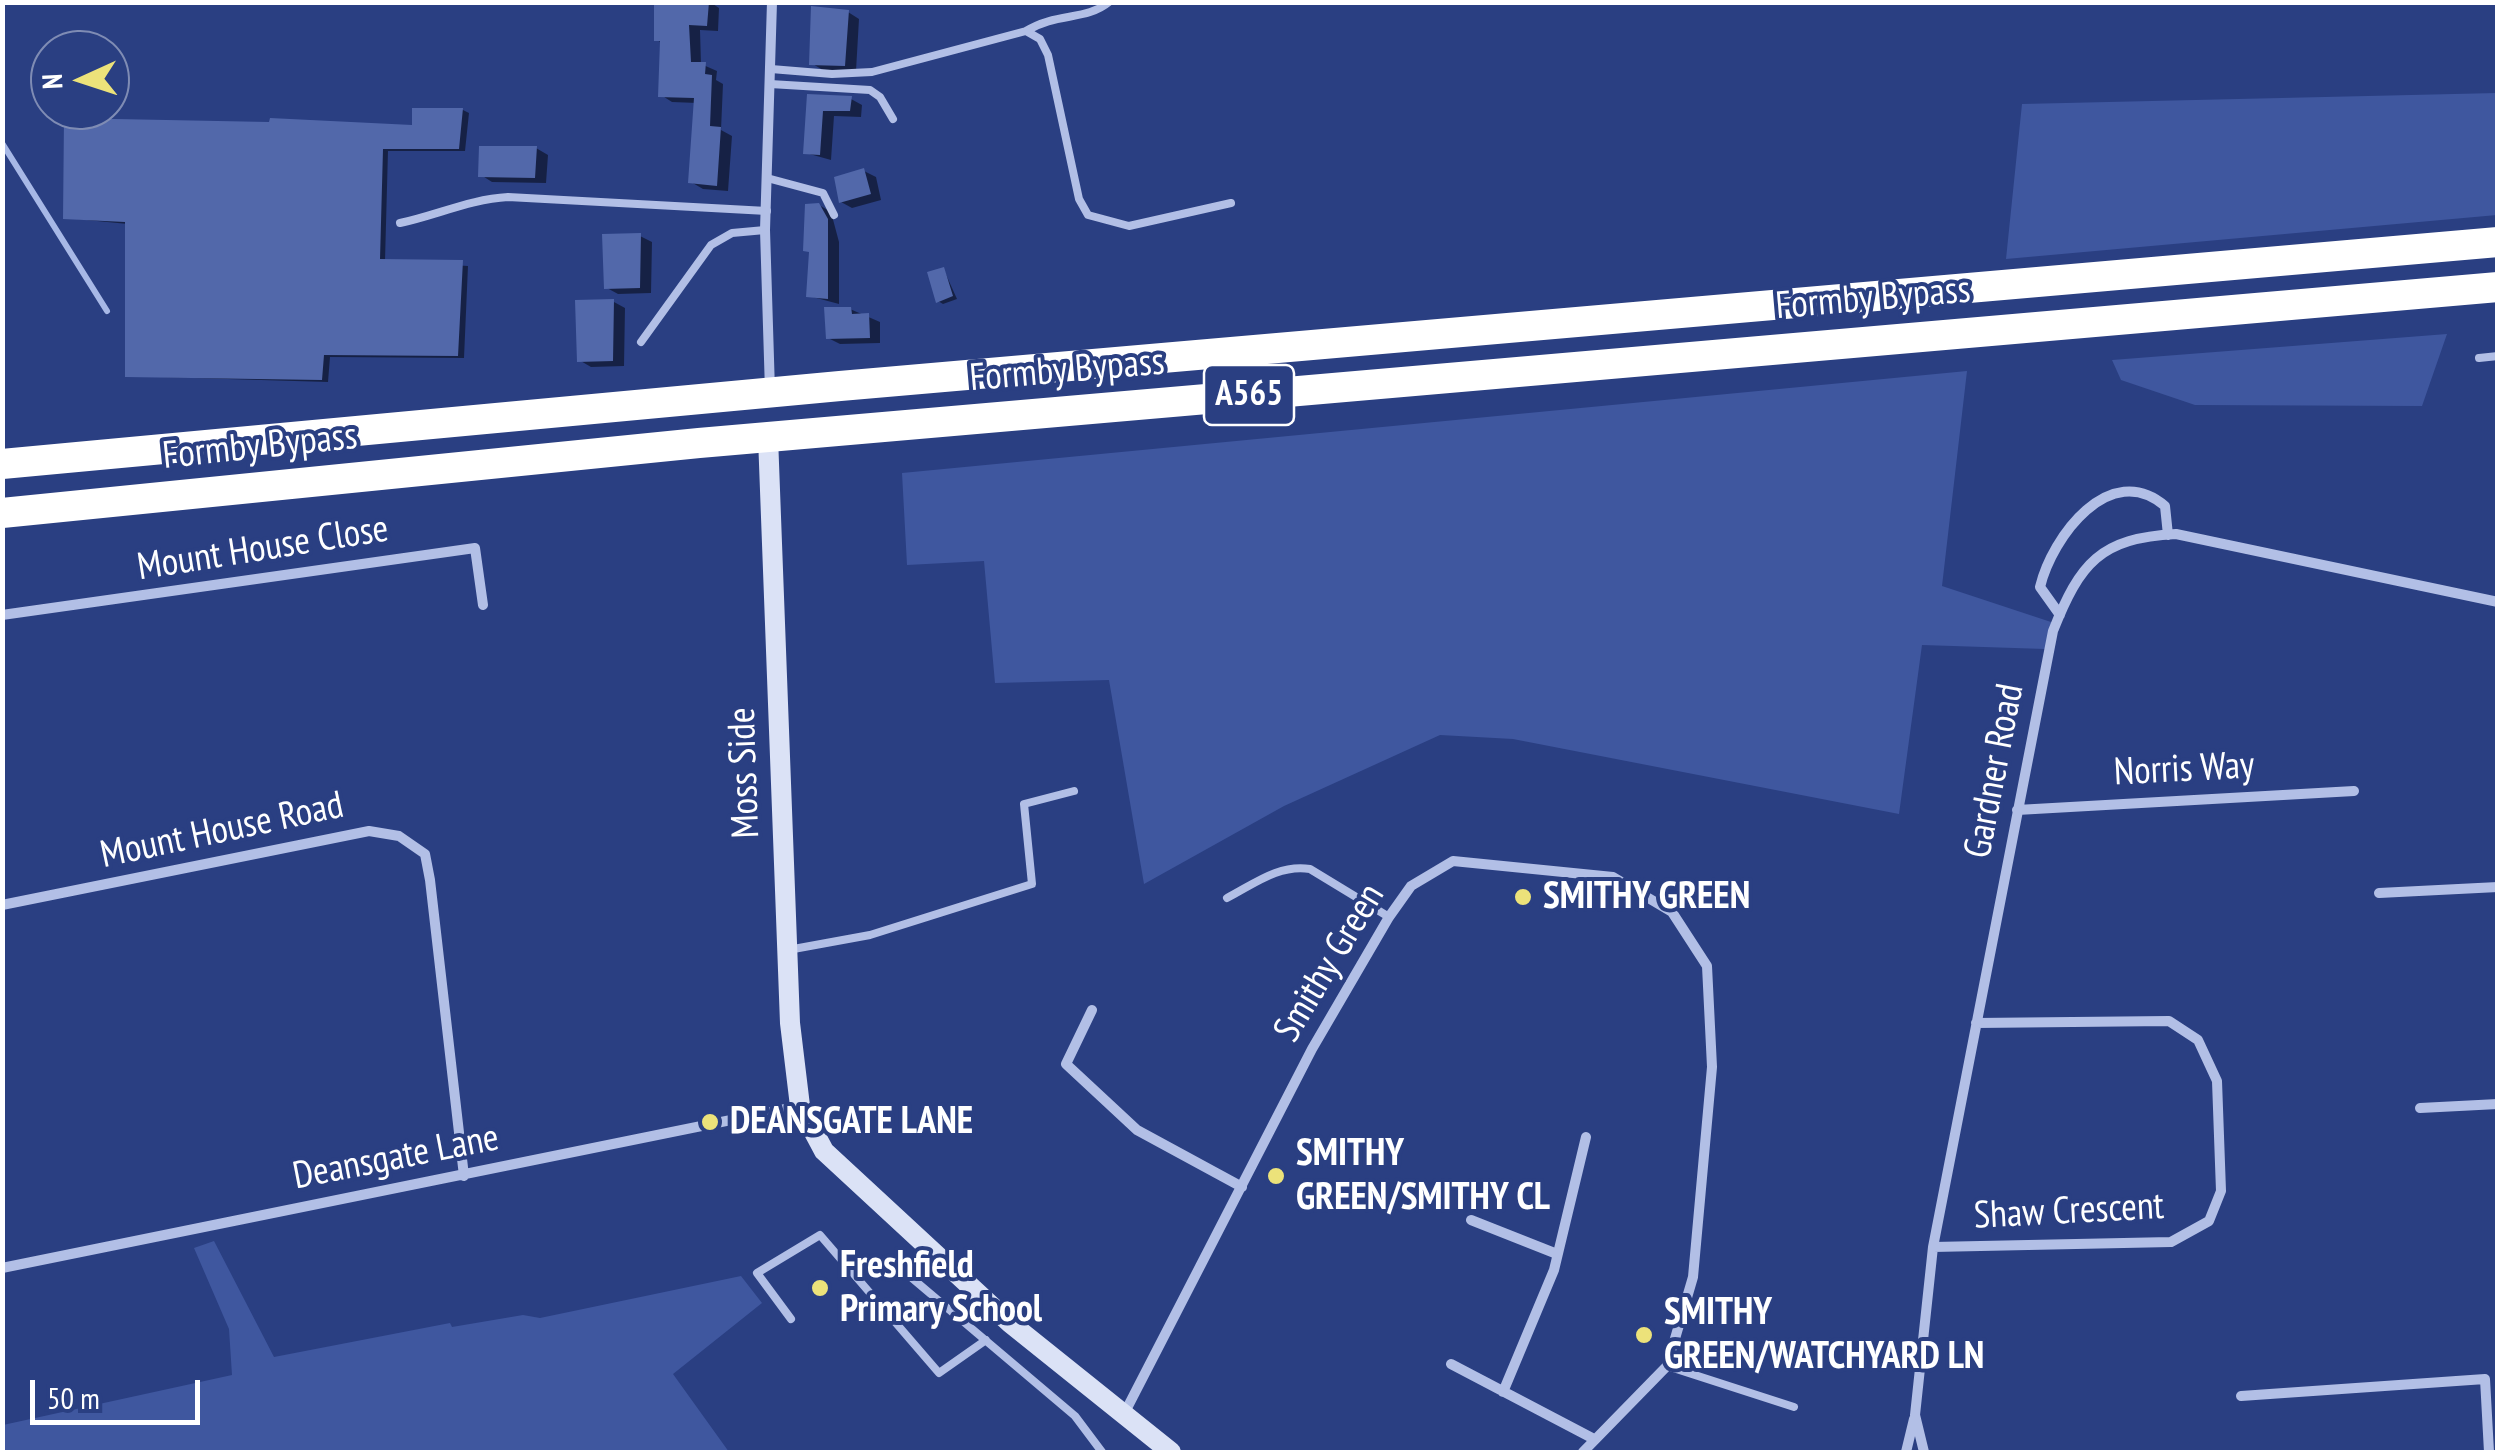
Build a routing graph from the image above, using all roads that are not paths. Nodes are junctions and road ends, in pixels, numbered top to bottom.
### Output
1 (772, 2) edge
2 (1109, 2) edge
3 (1026, 31) junction
4 (771, 69) junction
5 (770, 84) junction
6 (893, 119) dead end
7 (767, 178) junction
8 (1231, 203) dead end
9 (767, 211) junction
10 (834, 215) dead end
11 (400, 223) dead end
12 (765, 230) junction
13 (2498, 242) edge
14 (2498, 287) edge
15 (641, 342) dead end
16 (2498, 356) edge
17 (2479, 358) dead end
18 (770, 392) junction
19 (768, 437) junction
20 (2, 464) edge
21 (2, 513) edge
22 (2168, 535) junction
23 (2498, 602) edge
24 (483, 605) dead end
25 (2, 615) edge
26 (2060, 615) junction
27 (2354, 791) dead end
28 (1074, 792) dead end
29 (2017, 810) junction
30 (2498, 887) edge
31 (2379, 892) dead end
32 (1227, 898) dead end
33 (2, 905) edge
34 (1389, 917) junction
35 (788, 950) junction
36 (1092, 1010) dead end
37 (1976, 1023) junction
38 (2498, 1104) edge
39 (800, 1106) junction
40 (2420, 1108) dead end
41 (1586, 1137) dead end
42 (464, 1176) junction
43 (1242, 1187) junction
44 (1472, 1220) dead end
45 (1934, 1247) junction
46 (927, 1249) junction
47 (1557, 1254) junction
48 (2, 1268) edge
49 (791, 1319) dead end
50 (986, 1340) junction
51 (1450, 1364) dead end
52 (1667, 1366) junction
53 (1503, 1392) junction
54 (2241, 1396) dead end
55 (1794, 1407) dead end
56 (1124, 1415) junction
57 (1915, 1415) junction
58 (1594, 1439) junction
59 (1102, 1452) edge
60 (1171, 1452) edge
61 (1583, 1452) edge
62 (1906, 1452) edge
63 (1924, 1452) edge
64 (2490, 1452) edge

1 - 4 street
2 - 3 lane
3 - 4 lane
3 - 8 lane
4 - 5 street
5 - 6 lane
5 - 7 street
7 - 9 street
7 - 10 lane
9 - 11 lane
9 - 12 street
12 - 15 lane
12 - 18 street
13 - 18 highway, Formby Bypass / A565
14 - 19 highway, Formby Bypass / A565
16 - 17 lane
18 - 20 highway, Formby Bypass / A565
19 - 21 highway, Formby Bypass / A565
19 - 35 street, Moss Side
22 - 23 street, Gardner Road
22 - 26 street, Gardner Road
22 - 26 street
24 - 25 street, Mount House Close
26 - 29 street, Gardner Road
27 - 29 street, Norris Way
28 - 35 lane
29 - 37 street, Gardner Road
30 - 31 street
32 - 34 lane
33 - 42 street, Mount House Road
34 - 43 street, Smithy Green
34 - 52 street, Smithy Green
35 - 39 street, Moss Side
36 - 43 street
37 - 45 street, Gardner Road
37 - 45 street, Shaw Crescent
38 - 40 street
39 - 42 street, Deansgate Lane
39 - 46 street, Moss Side
41 - 47 street
42 - 48 street, Deansgate Lane
43 - 56 street, Smithy Green
44 - 47 street
45 - 57 street, Gardner Road
46 - 50 lane
46 - 56 street, Moss Side
47 - 53 street
49 - 50 lane
50 - 59 lane
51 - 53 street
52 - 55 lane
52 - 58 street, Smithy Green
53 - 58 street
54 - 64 street
56 - 60 street, Moss Side
57 - 62 street, Gardner Road
57 - 63 street, Gardner Road
58 - 61 street, Smithy Green

